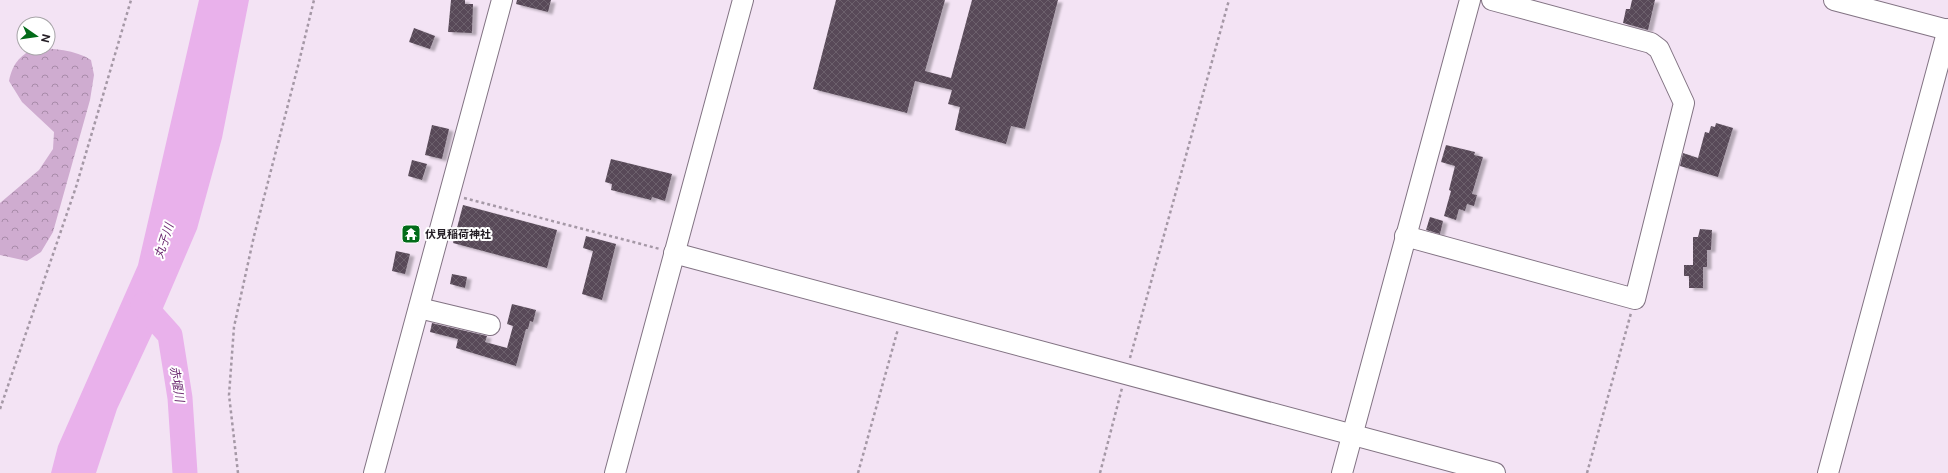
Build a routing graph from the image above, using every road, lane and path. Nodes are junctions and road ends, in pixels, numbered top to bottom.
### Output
1 (131, 0) edge
2 (314, 0) edge
3 (502, 0) edge
4 (743, 0) edge
5 (1229, 0) edge
6 (1470, 0) edge
7 (1492, 0) edge
8 (1834, 0) edge
9 (1948, 30) edge
10 (450, 194) junction
11 (1405, 236) junction
12 (674, 253) junction
13 (1635, 299) junction
14 (419, 308) junction
15 (902, 313) junction
16 (490, 325) dead end
17 (1126, 375) junction
18 (0, 409) edge
19 (1352, 435) junction
20 (238, 473) edge
21 (374, 473) edge
22 (615, 473) edge
23 (858, 473) edge
24 (1100, 473) edge
25 (1342, 473) edge
26 (1495, 473) edge
27 (1587, 473) edge
28 (1828, 473) edge

1 - 18 path
2 - 20 path
3 - 10 street
4 - 12 street
5 - 17 path
6 - 11 street
7 - 13 street
8 - 9 street
9 - 28 street
10 - 12 path
10 - 14 street
11 - 13 street
11 - 19 street
12 - 15 street
12 - 22 street
13 - 27 path
14 - 16 street
14 - 21 street
15 - 17 street
15 - 23 path
17 - 19 street
17 - 24 path
19 - 25 street
19 - 26 street

